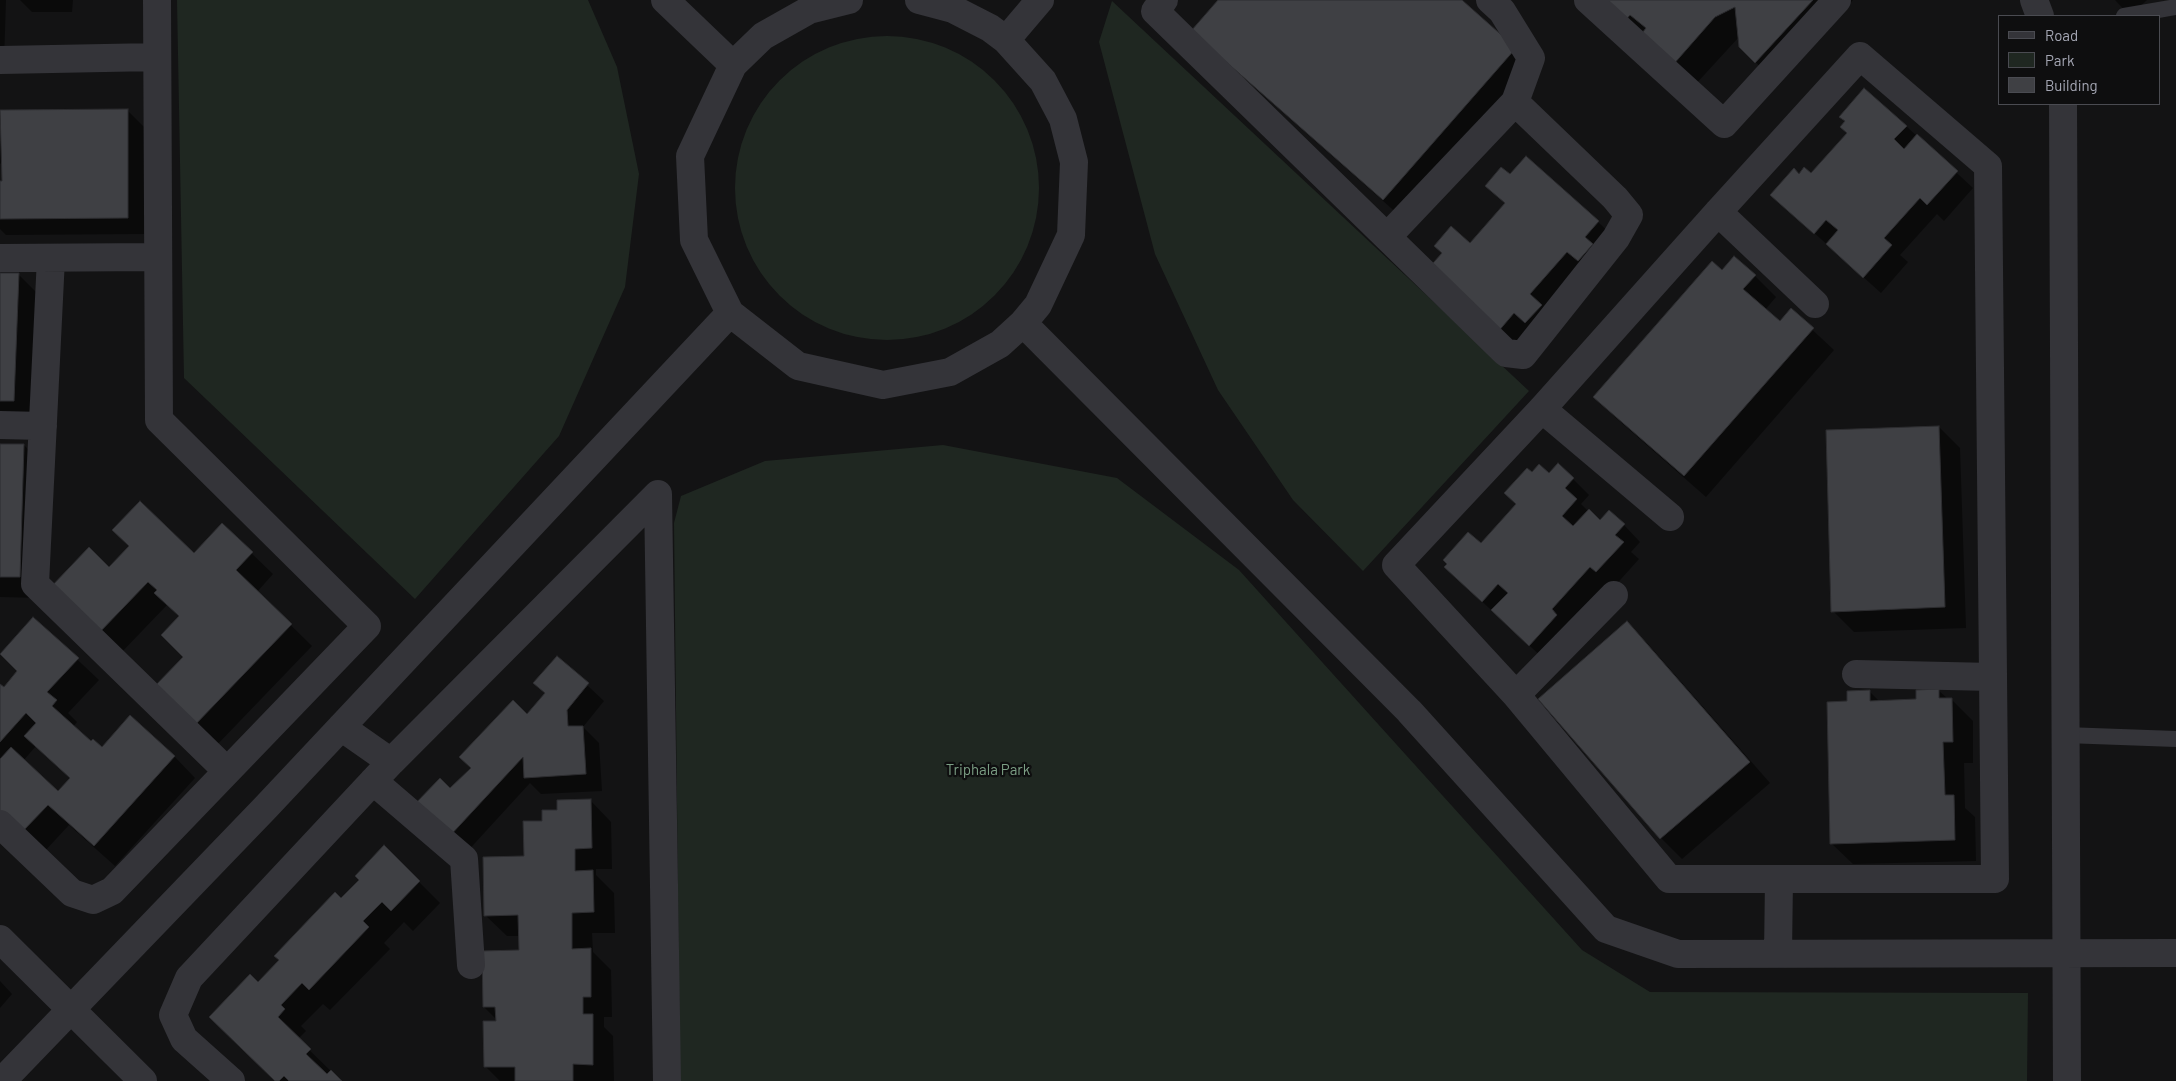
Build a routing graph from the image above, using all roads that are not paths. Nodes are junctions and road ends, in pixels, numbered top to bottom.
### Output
1 (157, 0) edge
2 (665, 0) edge
3 (849, 0) edge
4 (919, 0) edge
5 (1040, 0) edge
6 (1164, 0) edge
7 (1490, 0) edge
8 (1588, 0) edge
9 (1837, 0) edge
10 (2034, 0) edge
11 (2176, 7) edge
12 (2040, 15) edge
13 (2130, 15) edge
14 (1006, 40) junction
15 (157, 57) junction
16 (0, 60) edge
17 (733, 65) junction
18 (1515, 102) junction
19 (2063, 105) edge
20 (1718, 212) junction
21 (1387, 237) junction
22 (158, 257) junction
23 (0, 258) edge
24 (51, 258) junction
25 (1815, 304) dead end
26 (730, 313) junction
27 (1023, 323) junction
28 (1542, 409) junction
29 (0, 425) edge
30 (44, 426) junction
31 (1670, 517) dead end
32 (1614, 595) dead end
33 (1856, 674) dead end
34 (1993, 677) junction
35 (1516, 695) junction
36 (341, 727) junction
37 (2066, 735) junction
38 (2176, 740) edge
39 (227, 771) junction
40 (382, 771) junction
41 (0, 824) edge
42 (1779, 879) junction
43 (0, 939) edge
44 (1778, 954) junction
45 (2067, 954) junction
46 (2176, 954) edge
47 (471, 965) dead end
48 (72, 1010) junction
49 (2, 1081) edge
50 (143, 1081) edge
51 (231, 1081) edge
52 (668, 1081) edge
53 (2068, 1081) edge

1 - 15 street
2 - 17 street
3 - 17 street
4 - 14 street
5 - 14 street
6 - 21 street
7 - 18 street
8 - 9 street
10 - 12 street
11 - 13 lane
14 - 27 street
15 - 16 street
15 - 22 street
17 - 26 street
18 - 21 street
18 - 21 street
19 - 37 street
20 - 25 street
20 - 28 street
20 - 34 street
22 - 24 street
22 - 39 street
23 - 24 street
24 - 30 street
26 - 27 street
26 - 36 street
27 - 44 street
28 - 31 street
28 - 35 street
29 - 30 street
30 - 39 street
32 - 35 street
33 - 34 street
34 - 42 street
35 - 42 street
36 - 40 street
36 - 48 street
37 - 38 lane
37 - 45 street
39 - 41 street
40 - 47 street
40 - 51 street
40 - 52 street
42 - 44 street
43 - 48 street
44 - 45 street
45 - 46 street
45 - 53 street
48 - 49 street
48 - 50 street

